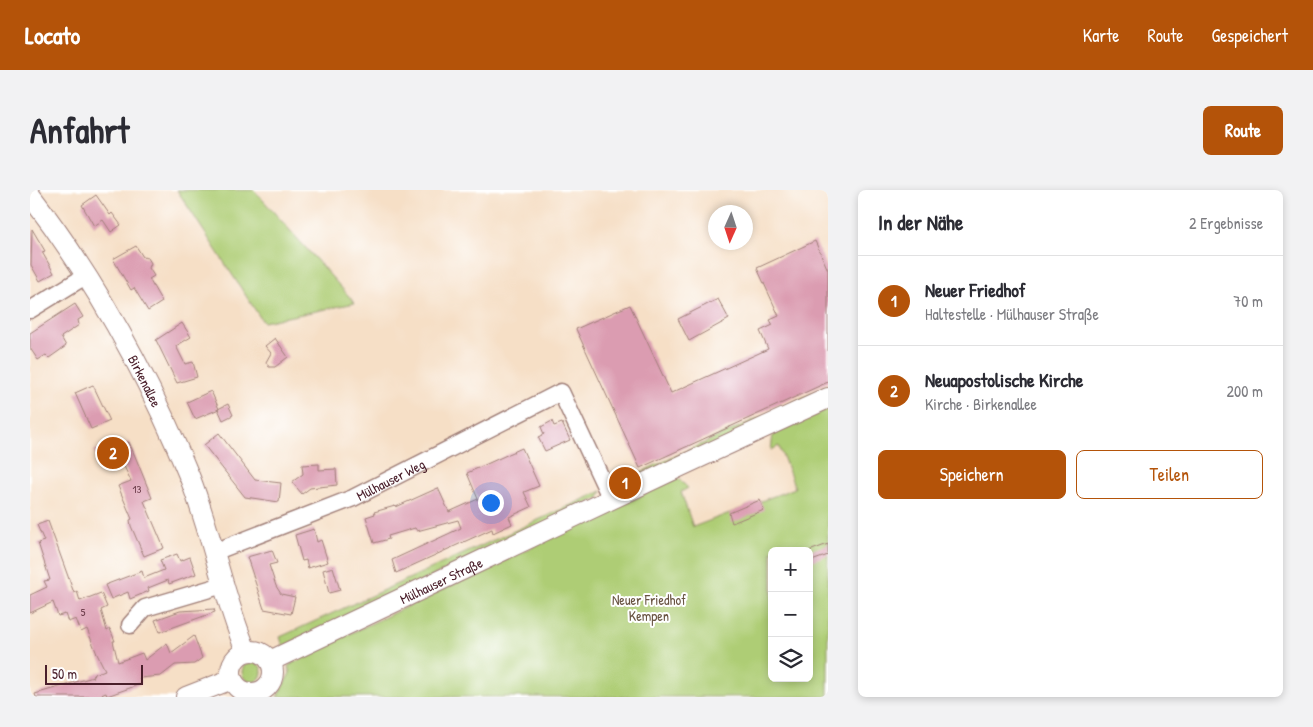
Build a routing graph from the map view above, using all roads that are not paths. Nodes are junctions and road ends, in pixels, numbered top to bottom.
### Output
1 (30, 196) edge
2 (87, 275) junction
3 (30, 310) edge
4 (828, 398) edge
5 (611, 499) junction
6 (214, 552) junction
7 (223, 585) junction
8 (130, 625) dead end
9 (246, 651) junction
10 (270, 661) junction
11 (232, 679) junction
12 (259, 694) edge
13 (186, 697) edge

1 - 2 street, Birkenallee
2 - 3 street
2 - 6 street, Birkenallee
4 - 5 street, Mülhauser Straße
5 - 6 street, Mülhauser Weg
5 - 10 street, Mülhauser Straße
6 - 7 street, Birkenallee
7 - 8 street
7 - 9 street, Birkenallee
9 - 10 street
9 - 11 street
10 - 12 street
11 - 12 street
11 - 13 street

